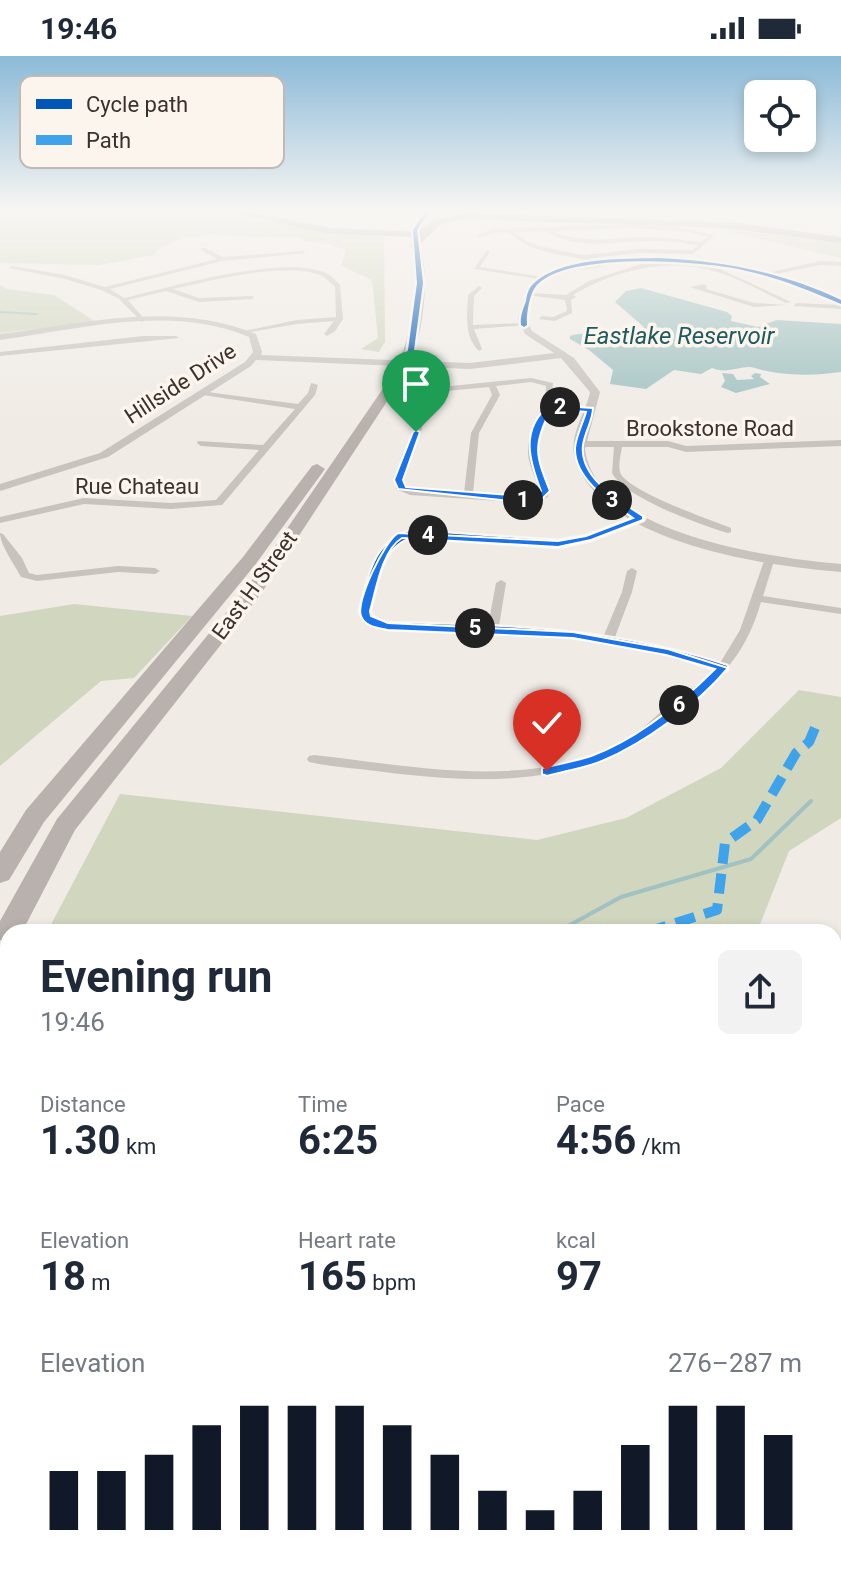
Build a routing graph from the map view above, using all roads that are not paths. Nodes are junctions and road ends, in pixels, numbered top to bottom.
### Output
1 (77, 283) edge
2 (129, 283) edge
3 (200, 283) edge
4 (335, 283) edge
5 (420, 283) edge
6 (539, 283) edge
7 (589, 283) edge
8 (745, 283) edge
9 (788, 283) edge
10 (479, 288) dead end
11 (104, 289) junction
12 (168, 290) junction
13 (703, 290) dead end
14 (530, 295) junction
15 (252, 297) dead end
16 (569, 297) junction
17 (126, 299) junction
18 (404, 302) dead end
19 (789, 304) junction
20 (841, 304) edge
21 (555, 318) dead end
22 (340, 319) junction
23 (142, 320) junction
24 (524, 325) junction
25 (470, 327) junction
26 (68, 329) junction
27 (246, 332) junction
28 (327, 334) dead end
29 (0, 337) edge
30 (176, 338) dead end
31 (73, 346) junction
32 (479, 349) dead end
33 (0, 354) edge
34 (562, 355) junction
35 (255, 357) junction
36 (398, 364) junction
37 (492, 384) junction
38 (314, 385) dead end
39 (203, 393) junction
40 (300, 407) junction
41 (549, 407) junction
42 (591, 410) junction
43 (201, 443) dead end
44 (841, 443) edge
45 (579, 444) junction
46 (618, 446) junction
47 (266, 448) junction
48 (0, 488) edge
49 (468, 495) junction
50 (640, 518) junction
51 (0, 520) edge
52 (728, 530) dead end
53 (0, 536) edge
54 (769, 561) junction
55 (841, 568) edge
56 (155, 571) dead end
57 (632, 571) dead end
58 (501, 583) dead end
59 (757, 598) junction
60 (841, 611) edge
61 (493, 629) junction
62 (608, 641) junction
63 (723, 668) junction
64 (314, 759) dead end
65 (0, 873) edge
66 (12, 924) edge

1 - 11 street
2 - 11 street
3 - 12 street
4 - 22 street
5 - 36 main road, East H Street
6 - 14 street
7 - 16 street
8 - 19 street
9 - 20 street
10 - 25 street
11 - 17 street
12 - 15 street
12 - 17 street
13 - 19 street
14 - 16 street
14 - 24 street
16 - 21 street
17 - 23 street
18 - 36 main road, East H Street
19 - 20 street
22 - 27 street
22 - 28 street
23 - 26 street, Hillside Drive
23 - 27 street, Hillside Drive
24 - 25 street
24 - 34 street
25 - 32 street
26 - 29 street, Hillside Drive
26 - 31 street
27 - 35 street, Hillside Drive
30 - 31 street
31 - 33 street
34 - 36 street
34 - 42 street
35 - 36 street
35 - 39 street, Hillside Drive
36 - 65 main road, East H Street
36 - 66 main road, East H Street
37 - 41 street
37 - 49 street
37 - 49 street
38 - 40 street, Rue Chateau
39 - 40 street
39 - 48 street, Hillside Drive
40 - 47 street, Rue Chateau
41 - 42 street
41 - 49 street
42 - 45 street
43 - 47 street
44 - 46 street, Brookstone Road
45 - 46 street, Brookstone Road
45 - 50 street
46 - 52 street
47 - 51 street, Rue Chateau
50 - 54 street
50 - 61 street
53 - 56 street
54 - 55 street
54 - 59 street
57 - 62 street
58 - 61 street
59 - 60 street
59 - 63 street
61 - 62 street
62 - 63 street
63 - 64 street

